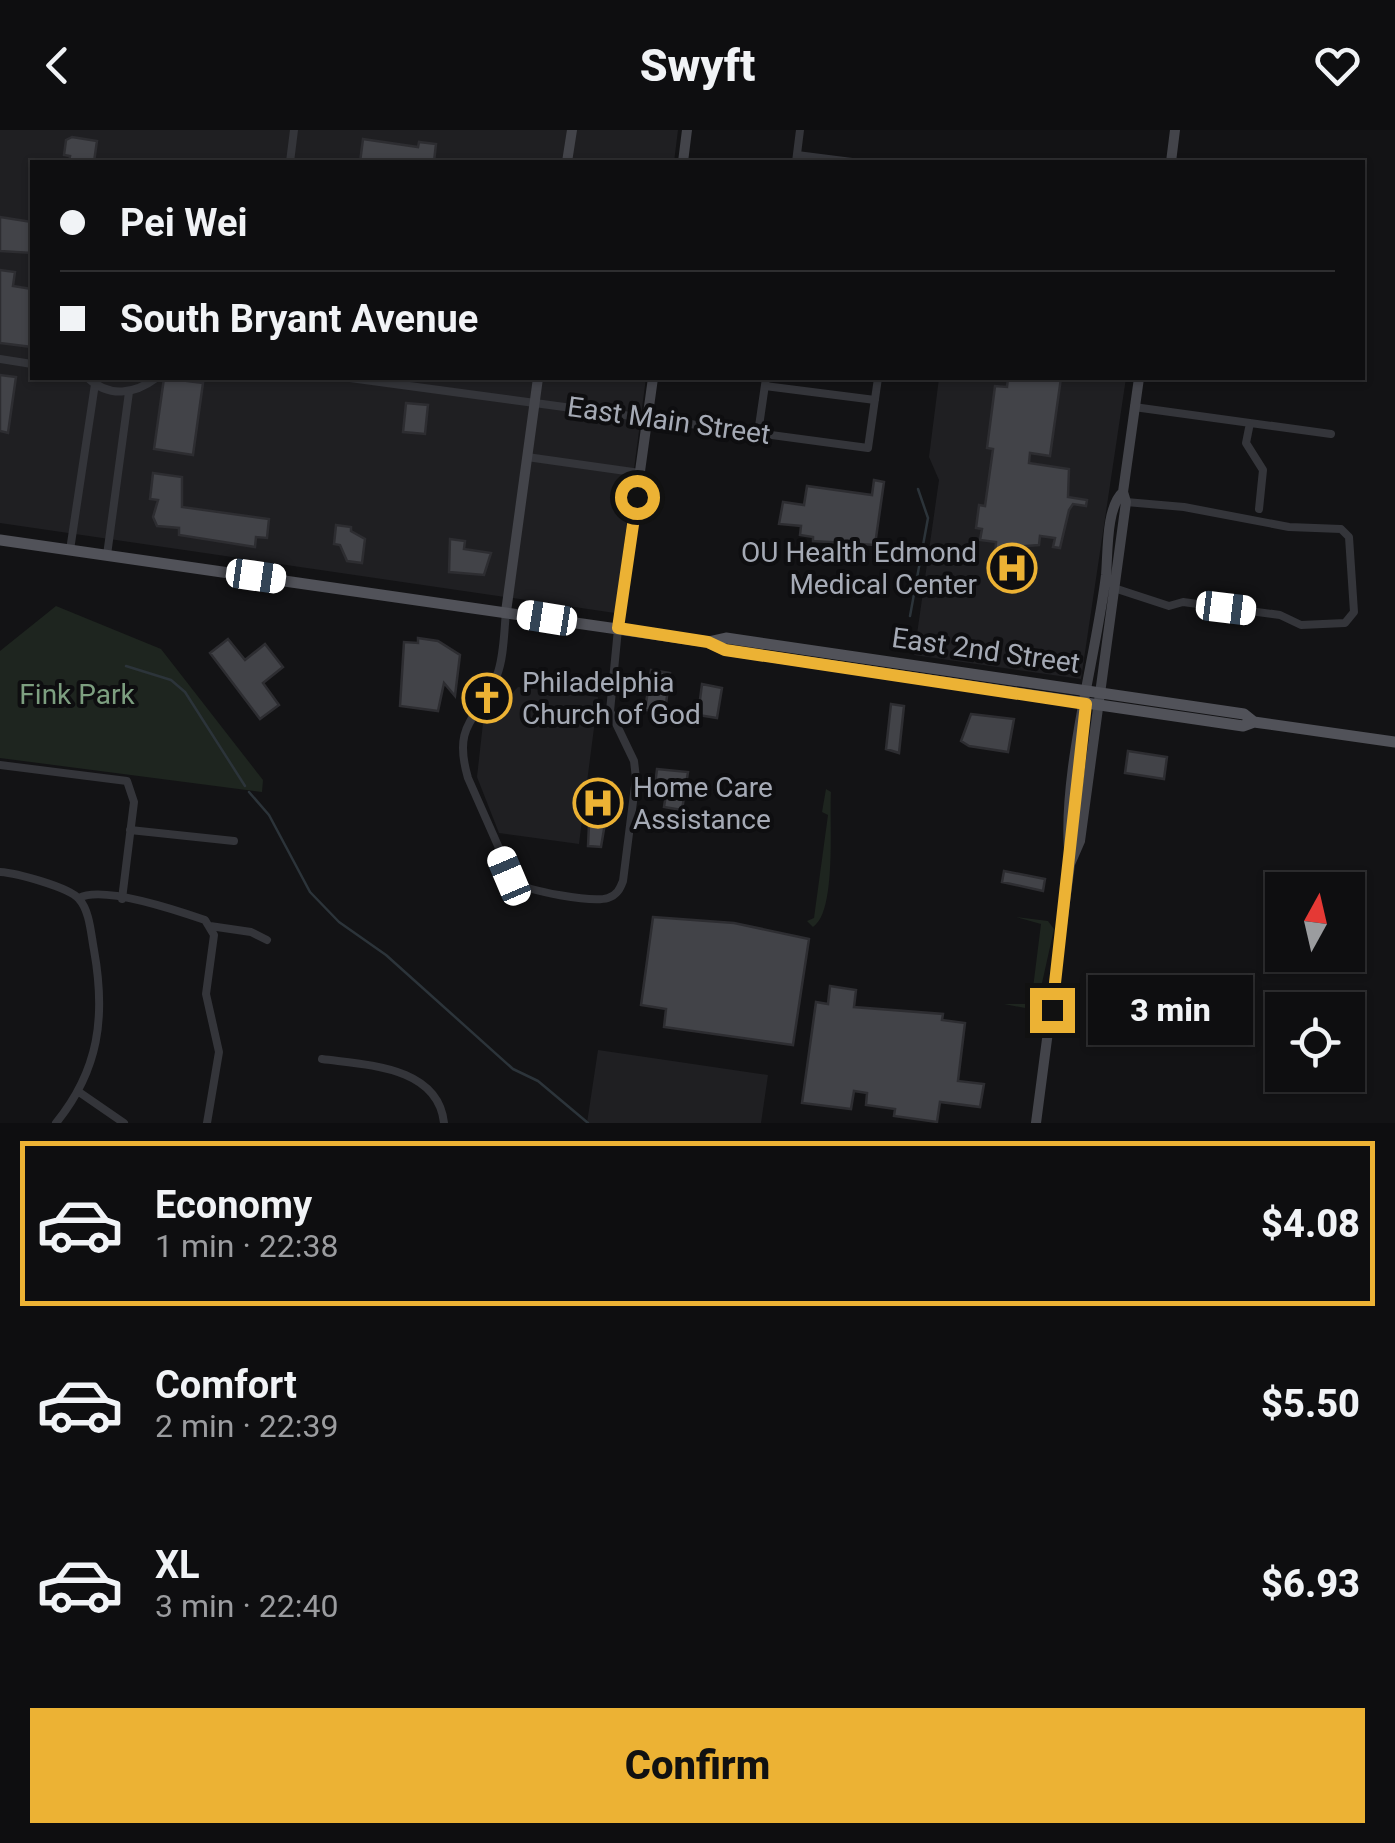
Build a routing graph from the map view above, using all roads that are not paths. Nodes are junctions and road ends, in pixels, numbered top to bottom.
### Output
1 (294, 130) edge
2 (572, 130) edge
3 (687, 130) edge
4 (800, 130) edge
5 (1176, 130) edge
6 (797, 159) edge
7 (290, 160) edge
8 (568, 160) edge
9 (683, 160) edge
10 (1170, 160) edge
11 (0, 358) edge
12 (30, 364) edge
13 (152, 380) edge
14 (365, 380) edge
15 (538, 380) edge
16 (653, 380) edge
17 (878, 380) edge
18 (1139, 380) edge
19 (92, 381) edge
20 (765, 382) edge
21 (129, 392) junction
22 (875, 400) junction
23 (535, 402) junction
24 (1134, 407) junction
25 (648, 417) junction
26 (1250, 423) junction
27 (758, 433) junction
28 (1331, 434) dead end
29 (527, 457) junction
30 (640, 472) junction
31 (1125, 497) junction
32 (1259, 509) dead end
33 (0, 540) edge
34 (70, 550) junction
35 (107, 555) junction
36 (1117, 589) junction
37 (506, 612) junction
38 (618, 628) junction
39 (708, 642) junction
40 (796, 648) junction
41 (757, 654) junction
42 (953, 670) junction
43 (934, 681) junction
44 (1094, 698) junction
45 (1395, 742) edge
46 (0, 765) edge
47 (130, 830) junction
48 (234, 841) dead end
49 (0, 872) edge
50 (78, 898) junction
51 (122, 898) junction
52 (210, 926) junction
53 (266, 940) dead end
54 (322, 1059) dead end
55 (79, 1092) junction
56 (56, 1123) edge
57 (124, 1123) edge
58 (207, 1123) edge
59 (444, 1123) edge
60 (1036, 1123) edge

1 - 7 street
2 - 8 main road
3 - 9 main road
4 - 6 street
5 - 10 main road
11 - 12 street
13 - 21 street
14 - 23 street, East Main Street
15 - 23 main road
16 - 25 main road
17 - 22 street
18 - 24 main road
19 - 21 street
19 - 34 street
20 - 22 street
20 - 27 street
21 - 35 street
22 - 27 street, East Main Street
23 - 25 street, East Main Street
23 - 29 main road
24 - 26 street
24 - 31 main road
25 - 27 street, East Main Street
25 - 30 main road
26 - 28 street
26 - 32 street
29 - 30 street
29 - 37 main road
30 - 38 main road
31 - 36 main road
31 - 36 street
31 - 44 main road
33 - 34 main road, East 2nd Street
34 - 35 main road, East 2nd Street
35 - 37 main road, East 2nd Street
36 - 44 main road
37 - 38 main road, East 2nd Street
37 - 38 street
38 - 39 main road, East 2nd Street
39 - 40 main road, East 2nd Street
39 - 41 main road, East 2nd Street
40 - 41 main road
40 - 42 main road, East 2nd Street
41 - 43 main road, East 2nd Street
42 - 43 main road
42 - 44 main road, East 2nd Street
43 - 44 main road, East 2nd Street
44 - 45 main road, East 2nd Street
44 - 60 main road
46 - 47 street
47 - 48 street
47 - 51 street
49 - 50 street
50 - 51 street
50 - 55 street
51 - 52 street
52 - 53 street
52 - 58 street
54 - 59 street
55 - 56 street
55 - 57 street

